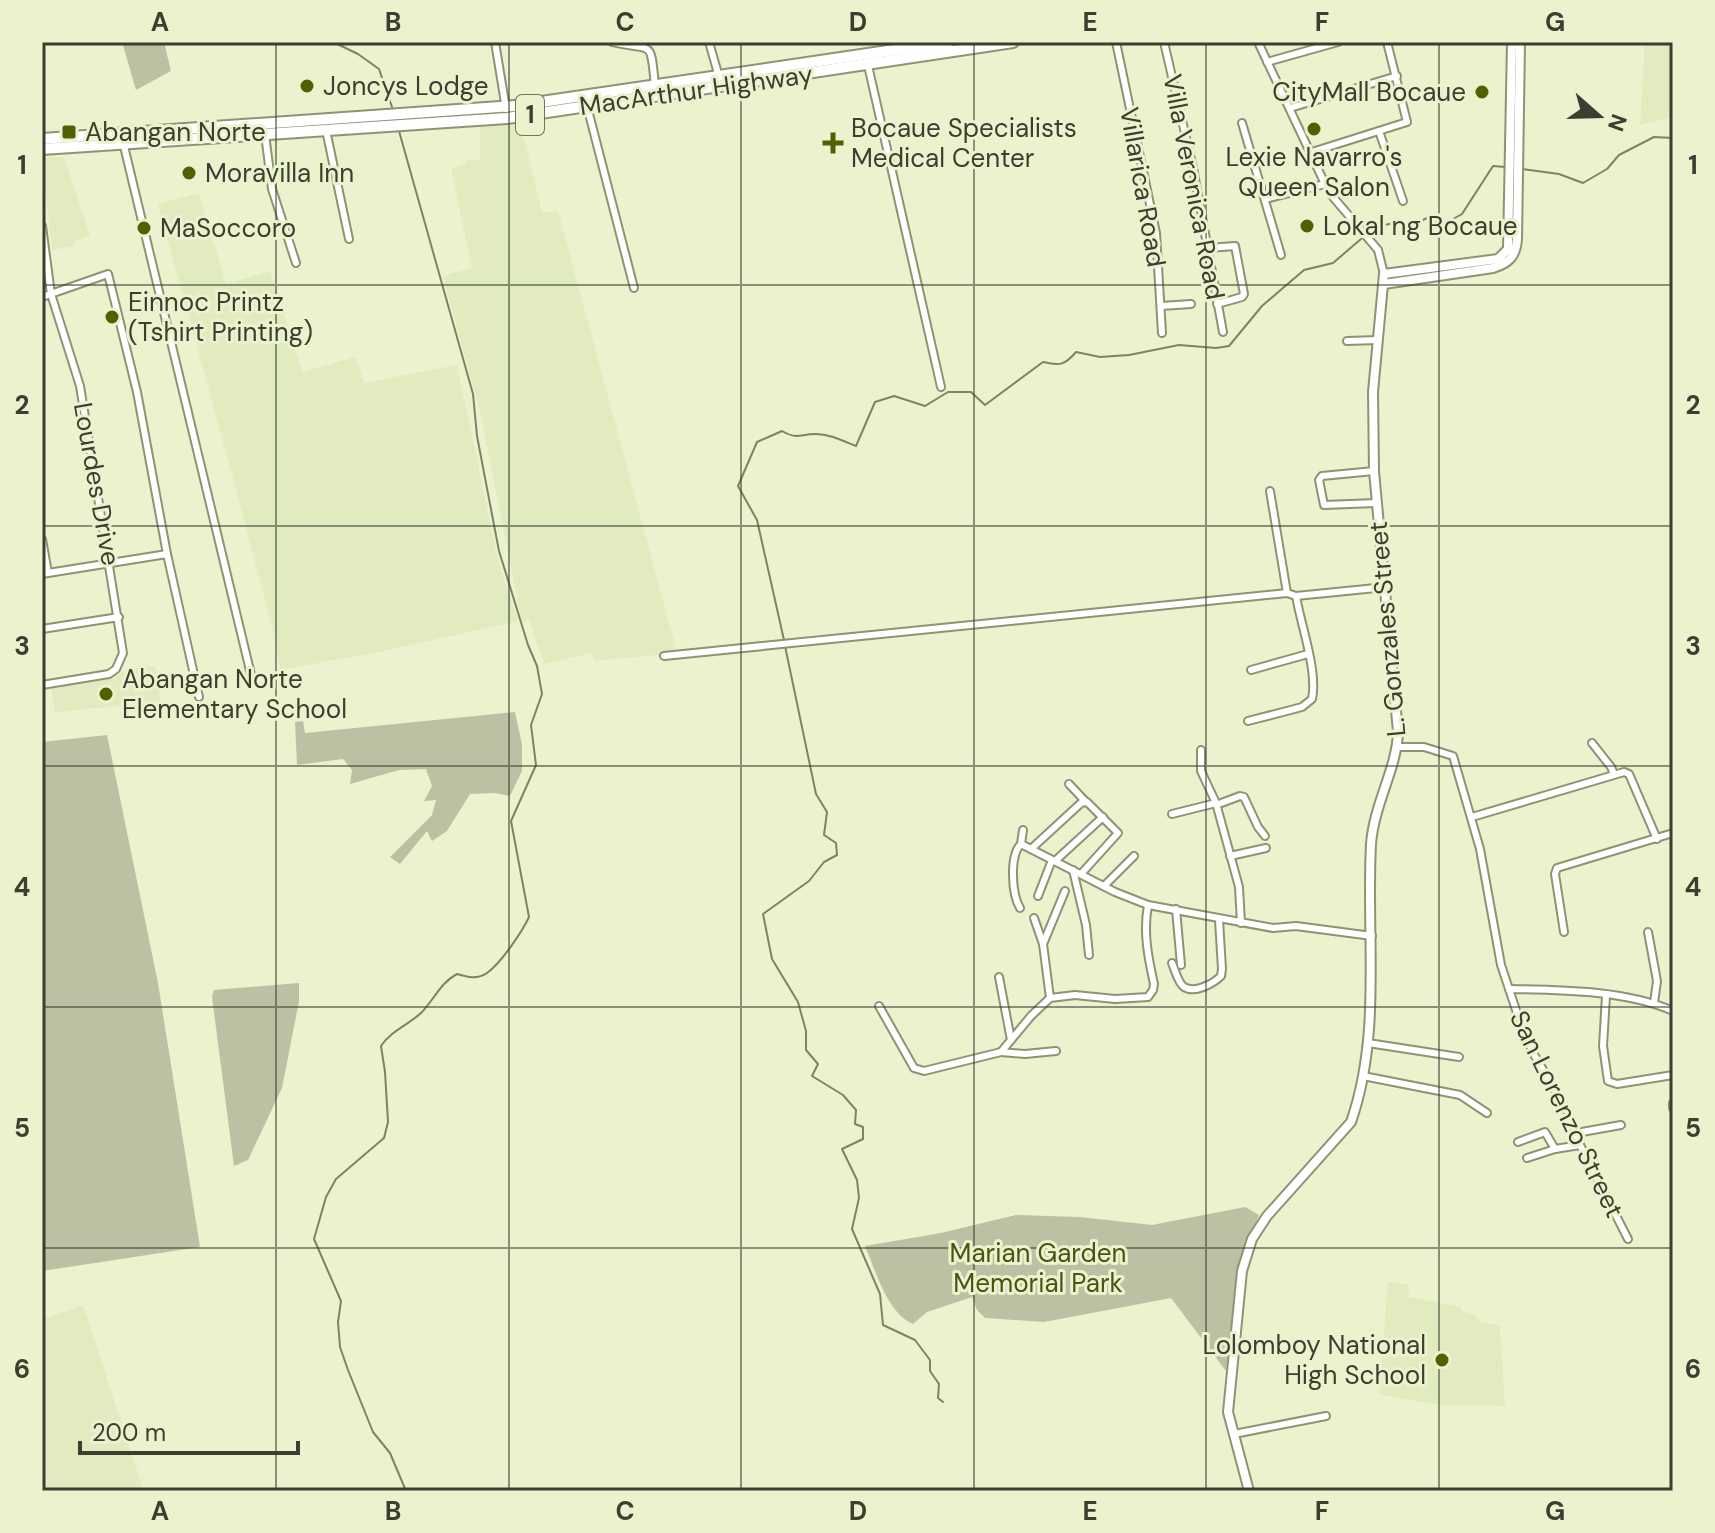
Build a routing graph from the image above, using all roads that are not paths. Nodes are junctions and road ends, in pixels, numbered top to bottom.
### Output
1 (495, 42) edge
2 (612, 42) edge
3 (709, 42) edge
4 (949, 42) edge
5 (1013, 42) edge
6 (1116, 42) edge
7 (1164, 42) edge
8 (1258, 42) edge
9 (1338, 42) edge
10 (1387, 42) edge
11 (1512, 42) edge
12 (1520, 42) edge
13 (925, 48) edge
14 (866, 59) junction
15 (1267, 62) junction
16 (1397, 76) junction
17 (720, 81) junction
18 (656, 90) junction
19 (506, 106) junction
20 (587, 106) junction
21 (1290, 108) junction
22 (507, 118) junction
23 (1242, 123) dead end
24 (326, 130) junction
25 (1379, 131) junction
26 (265, 134) junction
27 (42, 139) edge
28 (123, 142) junction
29 (42, 149) edge
30 (1312, 152) junction
31 (1515, 156) junction
32 (1325, 184) junction
33 (1265, 199) junction
34 (1403, 201) dead end
35 (42, 226) edge
36 (349, 239) dead end
37 (1208, 248) junction
38 (1281, 255) dead end
39 (296, 263) dead end
40 (1384, 279) junction
41 (634, 288) dead end
42 (51, 294) junction
43 (42, 297) edge
44 (1191, 304) dead end
45 (1217, 304) junction
46 (1161, 306) junction
47 (1223, 332) dead end
48 (1162, 333) dead end
49 (1378, 340) junction
50 (1347, 341) dead end
51 (941, 387) dead end
52 (1374, 471) junction
53 (1270, 491) dead end
54 (1376, 503) junction
55 (42, 539) edge
56 (167, 554) junction
57 (110, 562) junction
58 (45, 574) edge
59 (1386, 587) junction
60 (1287, 593) junction
61 (1296, 596) junction
62 (119, 617) junction
63 (42, 629) edge
64 (1308, 654) junction
65 (664, 656) dead end
66 (1251, 670) dead end
67 (253, 683) dead end
68 (42, 685) edge
69 (199, 697) dead end
70 (1248, 721) dead end
71 (1592, 743) dead end
72 (1398, 747) junction
73 (1201, 750) dead end
74 (1614, 774) junction
75 (1069, 784) dead end
76 (1085, 801) junction
77 (1216, 804) junction
78 (1172, 814) dead end
79 (1103, 817) junction
80 (1472, 817) junction
81 (1023, 830) dead end
82 (1673, 833) edge
83 (1265, 836) dead end
84 (1657, 839) junction
85 (1021, 844) junction
86 (1266, 848) dead end
87 (1031, 849) junction
88 (1134, 856) dead end
89 (1230, 856) junction
90 (1054, 860) junction
91 (1073, 870) junction
92 (1081, 874) junction
93 (1104, 886) junction
94 (1065, 891) dead end
95 (1038, 896) dead end
96 (1148, 905) junction
97 (1020, 908) dead end
98 (1176, 909) junction
99 (1034, 918) dead end
100 (1219, 920) junction
101 (1241, 923) junction
102 (1564, 932) dead end
103 (1648, 932) dead end
104 (1372, 936) junction
105 (1043, 944) junction
106 (1089, 955) dead end
107 (1172, 963) dead end
108 (1181, 965) dead end
109 (999, 977) dead end
110 (1509, 989) junction
111 (1606, 996) junction
112 (1050, 998) junction
113 (1654, 1003) junction
114 (879, 1006) dead end
115 (1673, 1011) edge
116 (1012, 1042) junction
117 (1368, 1043) junction
118 (1056, 1051) dead end
119 (1001, 1052) junction
120 (1459, 1057) dead end
121 (1673, 1075) edge
122 (1363, 1076) junction
123 (1487, 1113) dead end
124 (1621, 1125) dead end
125 (1576, 1133) junction
126 (1518, 1142) dead end
127 (1580, 1145) junction
128 (1555, 1149) junction
129 (1527, 1158) dead end
130 (1628, 1239) dead end
131 (1326, 1416) dead end
132 (1234, 1434) junction
133 (1249, 1491) edge

1 - 19 street
2 - 18 street
3 - 17 street
4 - 13 highway, MacArthur Highway / 1
5 - 13 highway, MacArthur Highway / 1
6 - 46 street, Villarica Road
7 - 37 street, Villa Veronica Road
8 - 15 street, L. Gonzales Street
9 - 15 street
10 - 16 street
11 - 31 street
12 - 31 street
13 - 14 highway, MacArthur Highway / 1
14 - 17 highway, MacArthur Highway / 1
14 - 51 street
15 - 21 street, L. Gonzales Street
16 - 21 street
16 - 25 street
17 - 18 highway, MacArthur Highway / 1
18 - 19 highway, MacArthur Highway / 1
18 - 20 highway, MacArthur Highway / 1
19 - 22 street
19 - 27 highway, MacArthur Highway / 1
20 - 22 highway, MacArthur Highway / 1
20 - 41 street
21 - 30 street, L. Gonzales Street
22 - 24 highway, MacArthur Highway / 1
23 - 33 street
24 - 26 highway, MacArthur Highway / 1
24 - 36 street
25 - 30 street
25 - 34 street
26 - 28 highway, MacArthur Highway / 1
26 - 39 street
28 - 29 highway, MacArthur Highway / 1
28 - 67 street
30 - 32 street, L. Gonzales Street
31 - 40 street
32 - 33 street
32 - 40 street, L. Gonzales Street
33 - 38 street
35 - 42 street, Lourdes Drive
37 - 45 street, Villa Veronica Road
37 - 45 street
40 - 49 street, L. Gonzales Street
42 - 43 street
42 - 56 street
42 - 57 street, Lourdes Drive
44 - 46 street
45 - 47 street, Villa Veronica Road
46 - 48 street, Villarica Road
49 - 50 street
49 - 52 street, L. Gonzales Street
52 - 54 street, L. Gonzales Street
52 - 54 street
53 - 60 street
54 - 59 street, L. Gonzales Street
55 - 58 street
56 - 57 street
56 - 69 street
57 - 58 street
57 - 62 street, Lourdes Drive
59 - 61 street
59 - 72 street, L. Gonzales Street
60 - 61 street
60 - 65 street
61 - 64 street
62 - 63 street
62 - 68 street, Lourdes Drive
64 - 66 street
64 - 70 street
71 - 74 street
72 - 80 street, San Lorenzo Street
72 - 104 street, L. Gonzales Street
73 - 77 street
74 - 80 street
74 - 84 street
75 - 76 street
76 - 79 street
76 - 87 street
77 - 78 street
77 - 83 street
77 - 89 street
79 - 90 street
79 - 92 street
80 - 110 street, San Lorenzo Street
81 - 85 street
82 - 84 street
84 - 102 street
85 - 87 street
85 - 97 street
86 - 89 street
87 - 90 street
88 - 93 street
89 - 101 street
90 - 91 street
90 - 95 street
91 - 92 street
91 - 106 street
92 - 93 street
93 - 96 street
94 - 105 street
96 - 98 street
96 - 112 street
98 - 100 street
98 - 108 street
99 - 105 street
100 - 101 street
100 - 107 street
101 - 104 street
103 - 113 street
104 - 117 street, L. Gonzales Street
105 - 112 street
109 - 116 street
110 - 111 street
110 - 125 street, San Lorenzo Street
111 - 113 street
111 - 121 street
112 - 116 street
113 - 115 street
114 - 119 street
116 - 119 street
117 - 120 street
117 - 122 street, L. Gonzales Street
118 - 119 street
122 - 123 street
122 - 132 street, L. Gonzales Street
124 - 125 street
125 - 127 street, San Lorenzo Street
126 - 128 street
127 - 128 street
127 - 130 street, San Lorenzo Street
128 - 129 street
131 - 132 street
132 - 133 street, L. Gonzales Street

